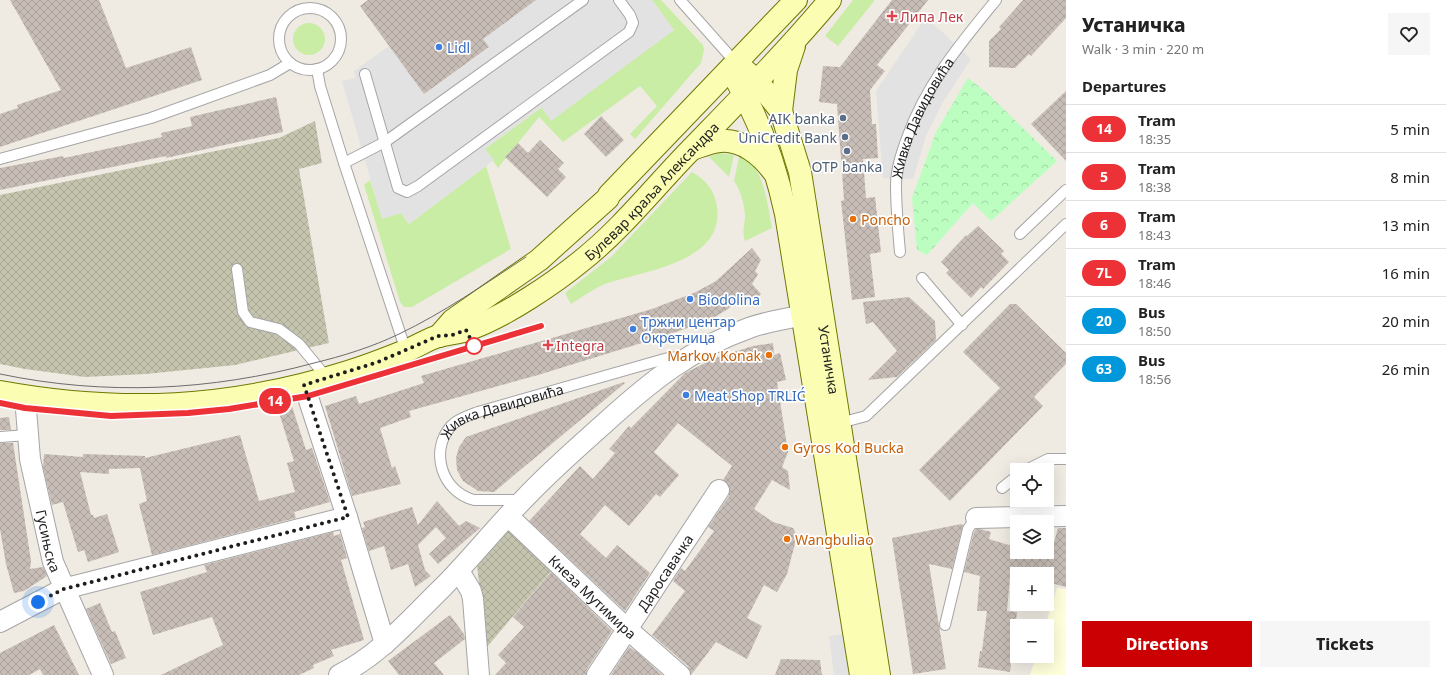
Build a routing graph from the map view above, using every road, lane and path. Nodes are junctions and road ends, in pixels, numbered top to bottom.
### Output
1 (583, 0) edge
2 (619, 0) edge
3 (680, 0) edge
4 (796, 0) edge
5 (830, 0) edge
6 (996, 0) edge
7 (796, 41) junction
8 (290, 63) junction
9 (733, 66) junction
10 (317, 69) junction
11 (365, 74) dead end
12 (750, 88) junction
13 (781, 111) junction
14 (385, 142) junction
15 (692, 149) junction
16 (0, 159) edge
17 (344, 163) junction
18 (777, 177) junction
19 (1066, 190) edge
20 (1066, 224) edge
21 (1020, 234) dead end
22 (900, 252) dead end
23 (237, 269) dead end
24 (922, 278) dead end
25 (812, 314) junction
26 (962, 325) junction
27 (438, 336) junction
28 (406, 351) junction
29 (687, 357) junction
30 (327, 378) junction
31 (304, 385) junction
32 (0, 392) edge
33 (26, 397) junction
34 (840, 423) junction
35 (28, 435) junction
36 (0, 437) edge
37 (1066, 459) edge
38 (1040, 463) edge
39 (1010, 482) edge
40 (1002, 488) dead end
41 (719, 490) dead end
42 (523, 500) junction
43 (508, 516) junction
44 (1066, 516) edge
45 (348, 517) junction
46 (976, 518) joint
47 (458, 571) junction
48 (64, 589) junction
49 (0, 622) edge
50 (945, 625) dead end
51 (626, 628) junction
52 (385, 644) junction
53 (346, 673) edge
54 (103, 675) edge
55 (479, 675) edge
56 (596, 675) edge
57 (680, 675) edge
58 (861, 675) edge
59 (879, 675) edge

1 - 14 lane
2 - 14 lane
3 - 9 lane
4 - 9 main road, Булевар краља Александра
5 - 7 main road, Булевар краља Александра
6 - 22 lane, Живка Давидовића
7 - 12 main road, Булевар краља Александра
7 - 13 main road
8 - 10 lane
8 - 10 lane
8 - 16 lane
9 - 12 main road, Устаничка
9 - 27 main road, Булевар краља Александра
10 - 17 lane
11 - 14 lane
12 - 13 main road, Устаничка
12 - 15 main road, Булевар краља Александра
12 - 18 main road, Устаничка
13 - 25 main road, Устаничка
14 - 17 lane
15 - 18 main road
15 - 27 main road, Булевар краља Александра
17 - 28 lane
18 - 25 main road, Устаничка
19 - 21 lane
20 - 26 lane
23 - 30 lane
24 - 26 lane
25 - 29 street, Живка Давидовића
25 - 34 main road, Устаничка
25 - 58 main road, Устаничка
26 - 34 lane
27 - 28 main road, Булевар краља Александра
28 - 30 main road, Булевар краља Александра
29 - 42 street, Живка Давидовића
29 - 42 lane, Живка Давидовића
30 - 31 main road, Булевар краља Александра
31 - 33 main road, Булевар краља Александра
31 - 45 street
32 - 33 main road, Булевар краља Александра
33 - 35 street, Гусињска
34 - 59 main road, Устаничка
35 - 36 lane
35 - 48 street, Гусињска
37 - 38 lane
39 - 40 lane
41 - 51 street, Даросавачка
42 - 43 street, Живка Давидовића
43 - 47 street, Живка Давидовића
43 - 51 street, Кнеза Мутимира
44 - 46 street
45 - 48 street
45 - 52 street
46 - 50 lane
47 - 52 street, Живка Давидовића
47 - 55 street
48 - 49 street
48 - 54 street, Гусињска
51 - 56 street, Даросавачка
51 - 57 street, Кнеза Мутимира
52 - 53 street, Живка Давидовића

